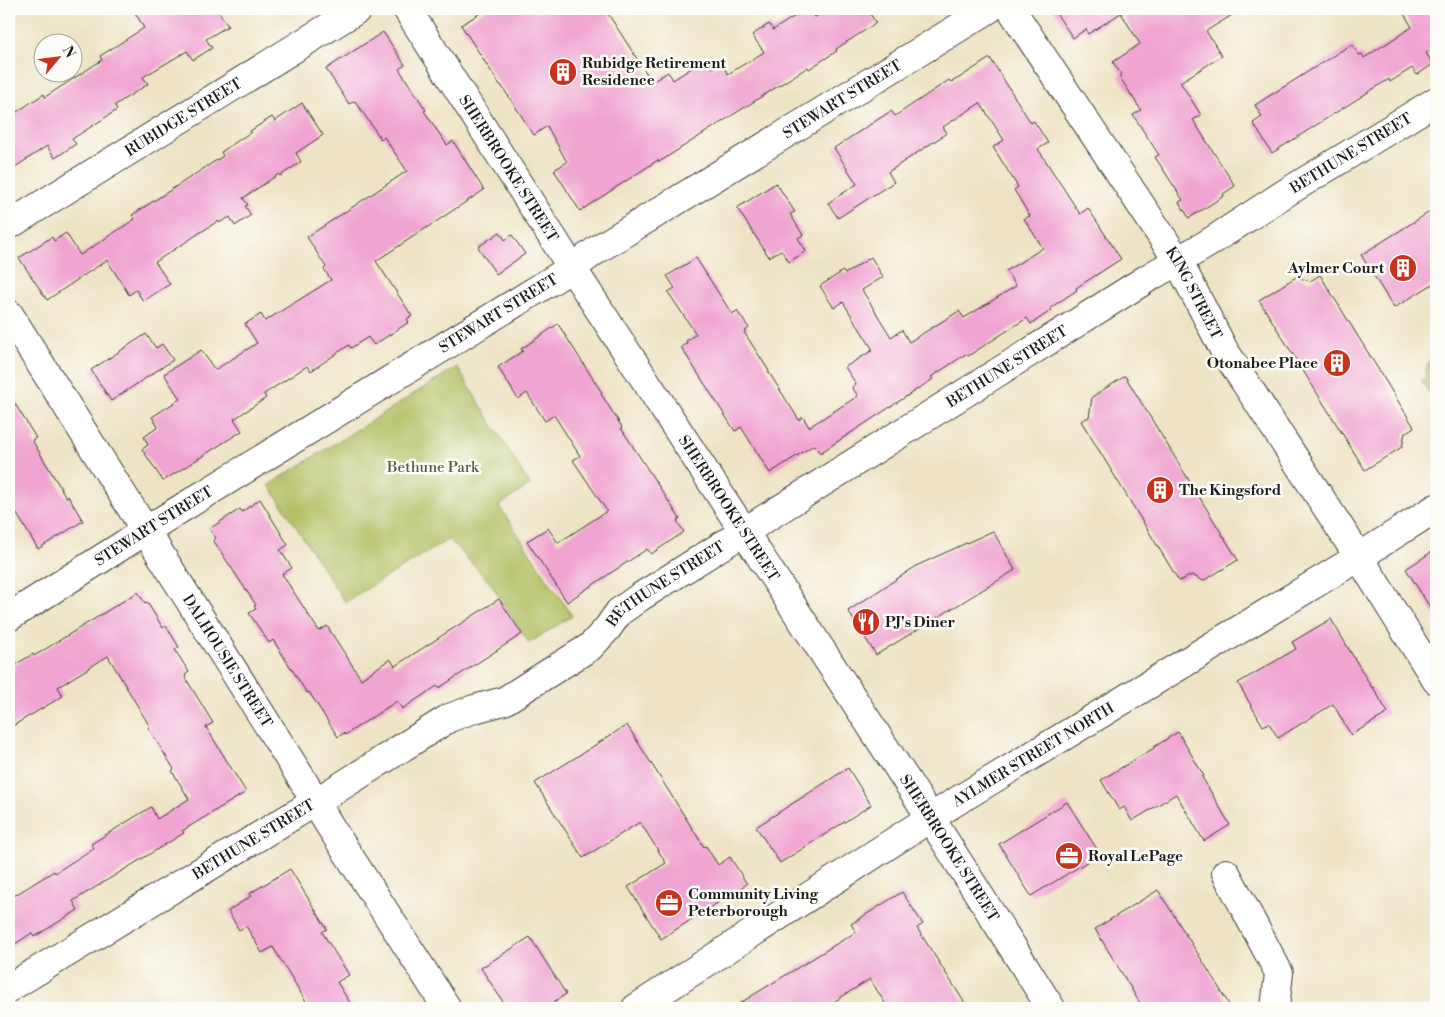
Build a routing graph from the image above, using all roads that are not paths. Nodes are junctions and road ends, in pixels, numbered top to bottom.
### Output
1 (358, 9) edge
2 (407, 9) edge
3 (989, 9) edge
4 (1011, 9) edge
5 (1436, 101) edge
6 (9, 225) edge
7 (1178, 261) junction
8 (572, 268) junction
9 (9, 314) edge
10 (1436, 508) edge
11 (146, 530) junction
12 (745, 532) junction
13 (1359, 557) junction
14 (9, 617) edge
15 (1436, 680) edge
16 (315, 802) junction
17 (930, 818) junction
18 (1226, 873) dead end
19 (9, 988) edge
20 (446, 1008) edge
21 (636, 1008) edge
22 (1051, 1008) edge
23 (1275, 1008) edge

1 - 6 street, RUBIDGE STREET
2 - 8 street, SHERBROOKE STREET
3 - 8 street, STEWART STREET
4 - 7 street, KING STREET
5 - 7 street, BETHUNE STREET
7 - 12 street, BETHUNE STREET
7 - 13 street, KING STREET
8 - 11 street, STEWART STREET
8 - 12 street, SHERBROOKE STREET
9 - 11 street, DALHOUSIE STREET
10 - 13 street, AYLMER STREET NORTH
11 - 14 street, STEWART STREET
11 - 16 street, DALHOUSIE STREET
12 - 16 street, BETHUNE STREET
12 - 17 street, SHERBROOKE STREET
13 - 15 street, KING STREET
13 - 17 street, AYLMER STREET NORTH
16 - 19 street, BETHUNE STREET
16 - 20 street, DALHOUSIE STREET
17 - 21 street, AYLMER STREET NORTH
17 - 22 street, SHERBROOKE STREET
18 - 23 street

